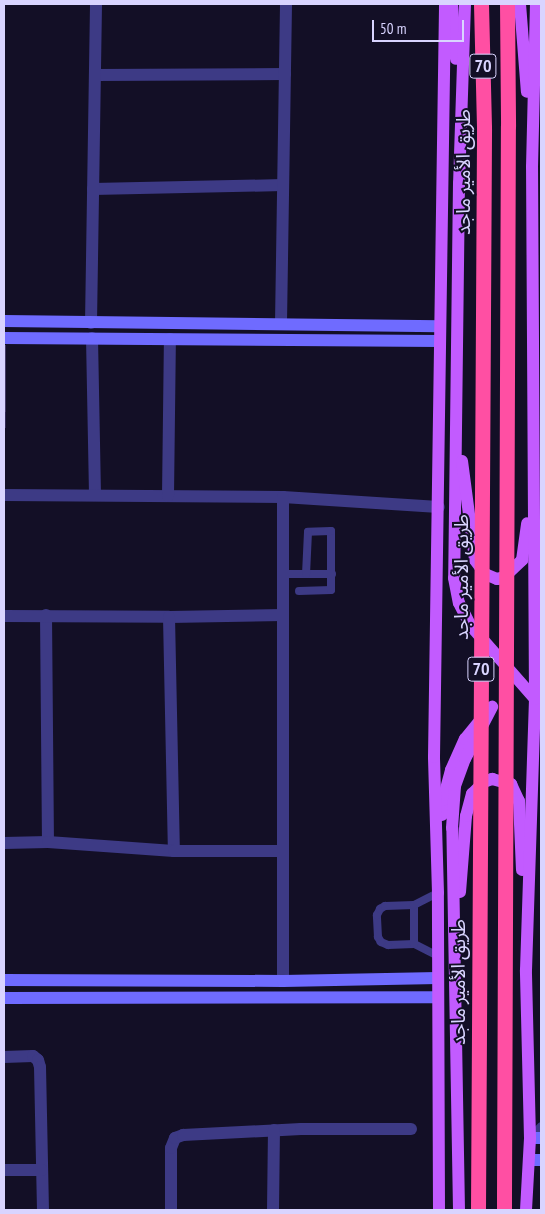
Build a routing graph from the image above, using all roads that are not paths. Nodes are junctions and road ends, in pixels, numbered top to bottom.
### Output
1 (96, 4) edge
2 (286, 4) edge
3 (445, 4) edge
4 (452, 4) edge
5 (465, 4) edge
6 (481, 4) edge
7 (507, 4) edge
8 (520, 4) edge
9 (536, 4) edge
10 (538, 73) edge
11 (285, 74) junction
12 (95, 75) junction
13 (538, 166) edge
14 (459, 183) junction
15 (283, 185) junction
16 (93, 189) junction
17 (4, 321) edge
18 (91, 322) junction
19 (281, 324) junction
20 (439, 326) junction
21 (4, 338) edge
22 (92, 338) junction
23 (170, 339) junction
24 (440, 341) junction
25 (538, 398) edge
26 (534, 413) junction
27 (456, 414) junction
28 (95, 494) junction
29 (4, 495) edge
30 (168, 496) junction
31 (283, 497) junction
32 (439, 507) junction
33 (283, 574) junction
34 (306, 574) junction
35 (332, 574) junction
36 (299, 591) dead end
37 (283, 614) junction
38 (46, 615) junction
39 (4, 616) edge
40 (169, 617) junction
41 (538, 668) edge
42 (520, 679) junction
43 (538, 699) edge
44 (492, 708) junction
45 (4, 842) edge
46 (48, 842) junction
47 (174, 851) junction
48 (283, 851) junction
49 (438, 894) junction
50 (414, 905) junction
51 (414, 944) junction
52 (438, 956) junction
53 (455, 962) junction
54 (526, 970) junction
55 (438, 978) junction
56 (4, 980) edge
57 (283, 980) junction
58 (104, 981) junction
59 (438, 997) junction
60 (4, 998) edge
61 (104, 998) junction
62 (4, 1057) edge
63 (541, 1126) edge
64 (411, 1129) dead end
65 (274, 1130) junction
66 (536, 1138) edge
67 (457, 1139) junction
68 (535, 1160) edge
69 (4, 1170) edge
70 (42, 1170) junction
71 (504, 1203) edge
72 (43, 1210) edge
73 (171, 1210) edge
74 (273, 1210) edge
75 (439, 1210) edge
76 (453, 1210) edge
77 (459, 1210) edge
78 (478, 1210) edge
79 (527, 1210) edge

1 - 12 street
2 - 11 street
3 - 20 main road
4 - 14 main road
5 - 14 main road
6 - 78 highway, طريق الأمير ماجد / 70, bridge
7 - 71 highway, 70, bridge
8 - 13 main road
9 - 10 main road
10 - 13 main road
11 - 12 street
11 - 15 street
12 - 16 street
13 - 25 main road
14 - 27 main road
15 - 16 street
15 - 19 street
16 - 18 street
17 - 18 street
18 - 19 street
19 - 20 street
20 - 24 main road
21 - 22 street
22 - 23 street
22 - 28 street
23 - 24 street
23 - 30 street
24 - 32 main road
25 - 26 main road
26 - 27 main road
26 - 41 main road
27 - 42 main road
28 - 29 street
28 - 30 street
30 - 31 street
31 - 32 street
31 - 33 street
32 - 49 main road
33 - 34 lane
33 - 37 street
34 - 35 lane
34 - 35 lane
35 - 36 lane
37 - 40 street
37 - 48 street
38 - 39 street
38 - 40 street
38 - 46 street
40 - 47 street
41 - 42 main road
41 - 43 main road
42 - 43 main road
42 - 44 main road
43 - 54 main road
44 - 49 main road
44 - 53 main road
45 - 46 street
46 - 47 street
47 - 48 street
48 - 57 street
49 - 50 lane
49 - 52 main road
50 - 51 lane
50 - 51 lane
51 - 52 lane
52 - 55 main road
53 - 54 main road
53 - 67 main road
54 - 66 main road
55 - 57 street
55 - 59 main road
56 - 58 street
57 - 58 street
58 - 61 street
59 - 61 street
59 - 75 main road
60 - 61 street
62 - 70 street
63 - 66 lane
64 - 65 street
65 - 73 street
65 - 74 street
66 - 68 main road
67 - 76 main road
67 - 77 main road
68 - 79 main road
69 - 70 street
70 - 72 street

